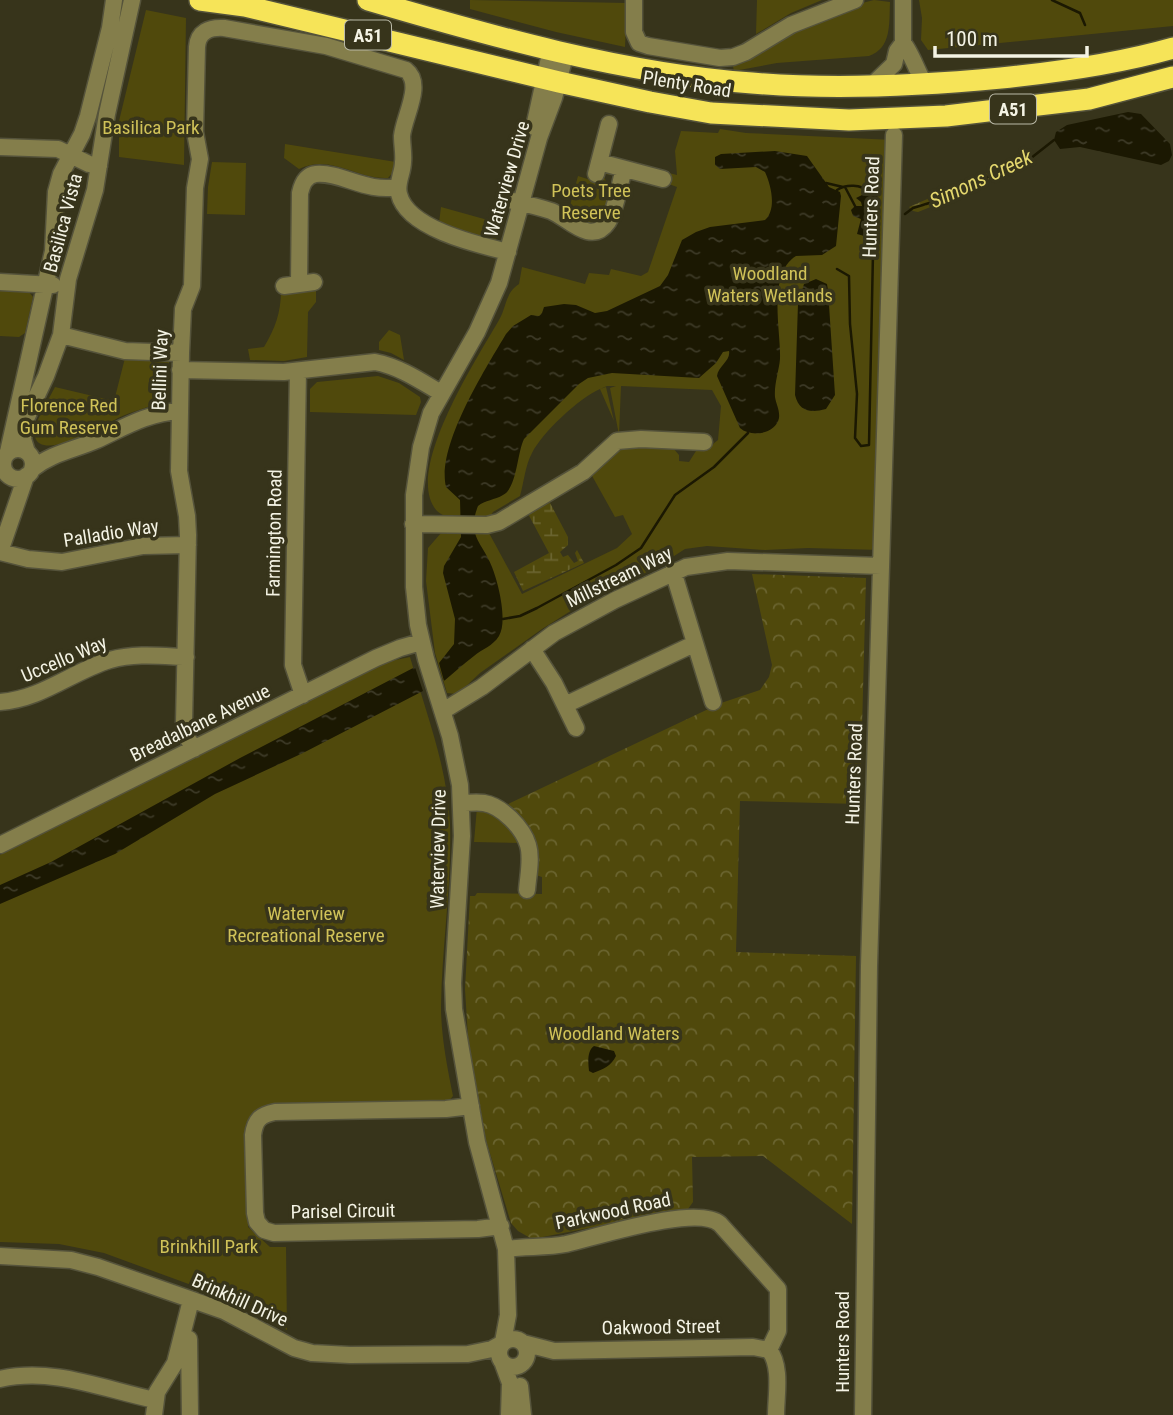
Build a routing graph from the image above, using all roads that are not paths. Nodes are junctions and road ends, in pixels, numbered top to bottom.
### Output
1 (114, 0) edge
2 (131, 0) edge
3 (200, 0) edge
4 (368, 0) edge
5 (634, 0) edge
6 (855, 0) edge
7 (903, 0) edge
8 (903, 43) junction
9 (1173, 48) edge
10 (558, 51) junction
11 (1173, 76) edge
12 (551, 80) junction
13 (925, 85) junction
14 (869, 88) junction
15 (609, 124) dead end
16 (894, 135) dead end
17 (0, 147) edge
18 (72, 154) junction
19 (99, 166) junction
20 (624, 169) junction
21 (663, 179) dead end
22 (398, 187) junction
23 (518, 202) junction
24 (504, 251) junction
25 (0, 282) edge
26 (46, 284) junction
27 (299, 284) dead end
28 (67, 289) junction
29 (61, 335) junction
30 (181, 353) junction
31 (180, 370) junction
32 (298, 371) junction
33 (440, 393) junction
34 (180, 411) junction
35 (704, 442) dead end
36 (27, 452) junction
37 (57, 453) junction
38 (4, 465) edge
39 (29, 473) junction
40 (413, 524) junction
41 (0, 530) edge
42 (188, 545) junction
43 (0, 552) edge
44 (881, 566) junction
45 (673, 571) junction
46 (421, 642) junction
47 (694, 643) junction
48 (532, 649) junction
49 (186, 657) junction
50 (303, 695) junction
51 (0, 702) edge
52 (713, 702) dead end
53 (565, 705) junction
54 (443, 711) junction
55 (576, 728) dead end
56 (197, 748) junction
57 (461, 803) junction
58 (0, 845) edge
59 (527, 890) dead end
60 (471, 1106) junction
61 (501, 1226) junction
62 (506, 1249) junction
63 (0, 1256) edge
64 (195, 1301) junction
65 (511, 1342) junction
66 (769, 1350) junction
67 (554, 1351) junction
68 (468, 1354) junction
69 (503, 1363) junction
70 (523, 1363) junction
71 (181, 1364) junction
72 (0, 1379) edge
73 (154, 1408) edge
74 (190, 1415) edge
75 (509, 1415) edge
76 (523, 1415) edge
77 (776, 1415) edge
78 (863, 1415) edge

1 - 18 street, Basilica Vista
2 - 19 street, Basilica Vista
3 - 12 highway, Plenty Road / A51
4 - 10 highway, Plenty Road / A51
5 - 6 street
7 - 8 street
8 - 13 street
8 - 14 street
9 - 13 highway, Plenty Road / A51
10 - 12 street, Waterview Drive
10 - 14 highway, Plenty Road / A51
11 - 12 highway, Plenty Road / A51
12 - 23 street, Waterview Drive
13 - 14 highway, Plenty Road / A51
15 - 20 street
16 - 44 street, Hunters Road
17 - 18 street
18 - 19 street
18 - 26 street, Basilica Vista
19 - 28 street, Basilica Vista
20 - 21 street
20 - 23 street
22 - 24 street
22 - 27 street
22 - 30 street, Bellini Way
23 - 24 street, Waterview Drive
24 - 33 street, Waterview Drive
25 - 26 street
26 - 28 street
26 - 38 street, Basilica Vista
28 - 29 street, Basilica Vista
29 - 30 street
29 - 36 street, Basilica Vista
30 - 31 street, Bellini Way
31 - 32 street
31 - 34 street, Bellini Way
32 - 33 street
32 - 50 street, Farmington Road
33 - 40 street, Waterview Drive
34 - 37 street
34 - 42 street, Bellini Way
35 - 40 street
36 - 37 street
36 - 38 street
36 - 39 street
37 - 39 street
38 - 39 street
38 - 41 street, Basilica Vista
39 - 43 street
40 - 46 street, Waterview Drive
42 - 43 street, Palladio Way
42 - 49 street, Bellini Way
44 - 45 street, Millstream Way
44 - 78 street, Hunters Road
45 - 47 street
45 - 48 street, Millstream Way
46 - 50 street, Breadalbane Avenue
46 - 54 street, Waterview Drive
47 - 52 street
47 - 53 street
48 - 53 street
48 - 54 street, Millstream Way
49 - 51 street, Uccello Way
49 - 56 street, Bellini Way
50 - 56 street, Breadalbane Avenue
53 - 55 street
54 - 57 street, Waterview Drive
56 - 58 street, Breadalbane Avenue
57 - 59 street
57 - 60 street, Waterview Drive
60 - 61 street, Waterview Drive
60 - 61 street, Parisel Circuit
61 - 62 street, Waterview Drive
62 - 65 street, Waterview Drive
62 - 66 street, Parkwood Road
63 - 64 street, Brinkhill Drive
64 - 68 street, Brinkhill Drive
64 - 71 street
65 - 67 street, Oakwood Street
65 - 68 street, Brinkhill Drive
65 - 69 street
65 - 70 street
66 - 67 street, Oakwood Street
66 - 77 street, Parkwood Road
67 - 70 street, Oakwood Street
68 - 69 street, Brinkhill Drive
69 - 70 street
69 - 75 street
70 - 76 street
71 - 73 street
71 - 74 street
72 - 73 street

